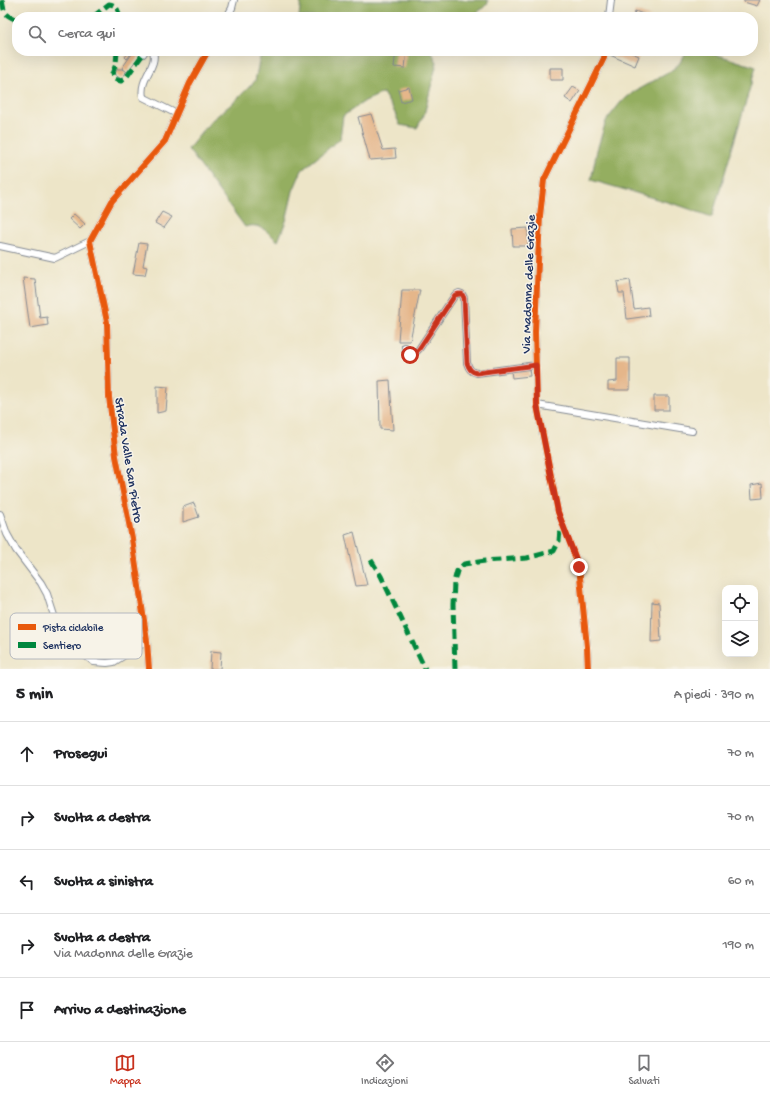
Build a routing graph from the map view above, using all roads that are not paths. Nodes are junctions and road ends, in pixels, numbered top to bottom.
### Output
1 (234, 0) edge
2 (611, 0) edge
3 (230, 12) edge
4 (610, 12) edge
5 (154, 56) edge
6 (205, 56) edge
7 (604, 56) edge
8 (177, 114) junction
9 (90, 241) junction
10 (0, 246) edge
11 (405, 347) dead end
12 (536, 365) junction
13 (537, 405) junction
14 (692, 431) dead end
15 (0, 514) edge
16 (53, 613) edge
17 (147, 642) junction
18 (142, 645) edge
19 (90, 659) edge
20 (119, 659) edge
21 (149, 669) edge
22 (588, 669) edge

1 - 3 street
2 - 4 street
5 - 8 street
6 - 8 street
7 - 12 street, Via Madonna delle Grazie
8 - 9 street
9 - 10 street
9 - 17 street, Strada Valle San Pietro
11 - 12 street
12 - 13 street, Via Madonna delle Grazie
13 - 14 street
13 - 22 street, Via Madonna delle Grazie
15 - 16 street
17 - 18 street
17 - 21 street, Strada Valle San Pietro
19 - 20 street

